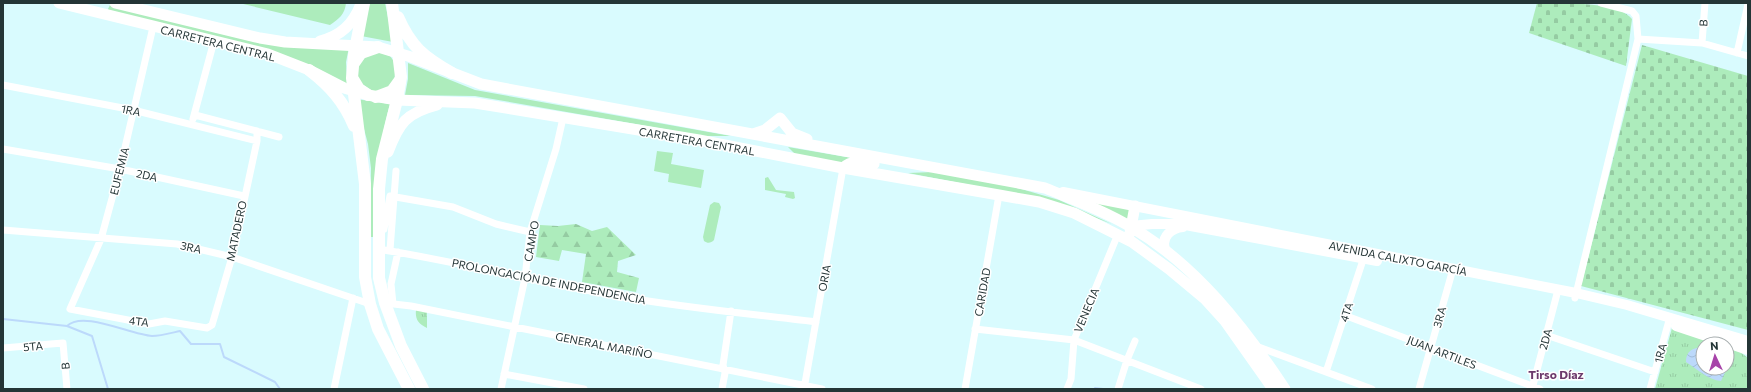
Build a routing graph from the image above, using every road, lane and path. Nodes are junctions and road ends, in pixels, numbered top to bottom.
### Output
1 (59, 3) edge
2 (115, 3) edge
3 (363, 3) edge
4 (392, 3) edge
5 (1601, 3) edge
6 (1699, 3) edge
7 (125, 4) edge
8 (1748, 4) edge
9 (81, 5) edge
10 (1704, 6) edge
11 (153, 27) junction
12 (1638, 39) junction
13 (214, 41) junction
14 (285, 42) junction
15 (1702, 43) junction
16 (356, 45) junction
17 (380, 48) junction
18 (399, 53) junction
19 (1737, 53) junction
20 (1748, 56) edge
21 (352, 68) junction
22 (309, 70) junction
23 (452, 73) junction
24 (401, 74) junction
25 (3, 85) edge
26 (353, 91) junction
27 (372, 96) junction
28 (397, 100) junction
29 (450, 102) junction
30 (134, 110) junction
31 (194, 115) junction
32 (563, 118) junction
33 (192, 125) junction
34 (257, 131) junction
35 (749, 134) junction
36 (280, 136) dead end
37 (360, 138) junction
38 (773, 138) junction
39 (257, 141) junction
40 (3, 149) edge
41 (833, 149) junction
42 (770, 154) junction
43 (930, 167) junction
44 (120, 168) junction
45 (843, 168) junction
46 (396, 171) dead end
47 (380, 180) junction
48 (1045, 188) junction
49 (999, 194) junction
50 (244, 196) junction
51 (394, 197) junction
52 (1135, 206) junction
53 (1074, 213) junction
54 (1131, 226) junction
55 (1195, 226) junction
56 (3, 230) edge
57 (530, 232) junction
58 (1118, 234) junction
59 (101, 239) junction
60 (1132, 242) junction
61 (384, 249) junction
62 (1165, 250) junction
63 (398, 252) junction
64 (1364, 255) junction
65 (232, 256) junction
66 (1177, 260) junction
67 (1169, 269) junction
68 (1452, 272) junction
69 (525, 278) junction
70 (1557, 292) junction
71 (1575, 295) junction
72 (354, 298) junction
73 (370, 304) junction
74 (389, 304) junction
75 (1218, 306) junction
76 (70, 309) joint
77 (731, 311) junction
78 (1344, 315) junction
79 (1669, 321) junction
80 (816, 322) junction
81 (515, 327) junction
82 (208, 328) joint
83 (975, 330) junction
84 (1546, 335) junction
85 (1074, 340) junction
86 (1135, 341) dead end
87 (63, 343) joint
88 (1254, 345) junction
89 (3, 348) edge
90 (1431, 348) junction
91 (1747, 348) edge
92 (1280, 355) junction
93 (1127, 360) junction
94 (1263, 365) junction
95 (724, 369) junction
96 (1326, 372) junction
97 (1655, 372) junction
98 (504, 374) junction
99 (804, 387) edge
100 (1532, 388) edge
101 (67, 389) edge
102 (334, 389) edge
103 (409, 389) edge
104 (423, 389) edge
105 (501, 389) edge
106 (584, 389) edge
107 (722, 389) edge
108 (822, 389) edge
109 (965, 389) edge
110 (1067, 389) edge
111 (1118, 389) edge
112 (1201, 389) edge
113 (1274, 389) edge
114 (1285, 389) edge
115 (1372, 389) edge
116 (1419, 389) edge
117 (1540, 389) edge
118 (1650, 389) edge

1 - 9 main road, CARRETERA CENTRAL
2 - 7 main road, CARRETERA CENTRAL
3 - 14 main road
3 - 16 highway
4 - 18 highway
4 - 23 highway
5 - 12 street
6 - 10 street
7 - 14 main road, CARRETERA CENTRAL
8 - 19 street
9 - 11 main road, CARRETERA CENTRAL
10 - 15 street, B
11 - 13 main road, CARRETERA CENTRAL
11 - 30 street, EUFEMIA
12 - 15 street
12 - 71 street
13 - 22 main road, CARRETERA CENTRAL
13 - 31 street
14 - 16 main road, CARRETERA CENTRAL
15 - 19 street
16 - 17 main road, CARRETERA CENTRAL
16 - 21 highway
17 - 18 main road, CARRETERA CENTRAL
17 - 21 highway
17 - 24 highway
18 - 23 main road, CARRETERA CENTRAL
18 - 24 highway
19 - 20 street
21 - 26 highway
21 - 27 highway
22 - 26 main road, CARRETERA CENTRAL
22 - 37 highway
23 - 35 main road, CARRETERA CENTRAL
24 - 27 highway
24 - 28 highway
25 - 30 street, 1RA
26 - 27 main road, CARRETERA CENTRAL
26 - 37 highway
27 - 28 main road, CARRETERA CENTRAL
28 - 29 main road, CARRETERA CENTRAL
28 - 47 highway
29 - 32 main road, CARRETERA CENTRAL
29 - 47 main road
30 - 33 street, 1RA
30 - 44 street, EUFEMIA
31 - 33 street
31 - 34 street
32 - 42 main road, CARRETERA CENTRAL
32 - 57 street, CAMPO
33 - 39 street, 1RA
34 - 36 street
34 - 39 street, MATADERO
35 - 38 main road, CARRETERA CENTRAL
35 - 41 main road
37 - 73 highway
38 - 41 main road, CARRETERA CENTRAL
38 - 42 main road
39 - 50 street, MATADERO
40 - 44 street, 2DA
41 - 43 main road, CARRETERA CENTRAL
42 - 45 main road, CARRETERA CENTRAL
43 - 45 main road
43 - 48 main road, CARRETERA CENTRAL
44 - 50 street, 2DA
44 - 59 street, EUFEMIA
45 - 49 main road, CARRETERA CENTRAL
45 - 80 street, ORIA
46 - 51 street
47 - 61 highway
48 - 52 main road, AVENIDA CALIXTO GARCÍA
48 - 54 main road, CARRETERA CENTRAL
49 - 53 main road, CARRETERA CENTRAL
49 - 83 street, CARIDAD
50 - 65 street, MATADERO
51 - 57 street
51 - 61 street
52 - 54 main road
52 - 64 main road, AVENIDA CALIXTO GARCÍA
53 - 54 main road
53 - 58 main road, CARRETERA CENTRAL
54 - 55 main road, AVENIDA CALIXTO GARCÍA
54 - 60 main road
54 - 62 main road, CARRETERA CENTRAL
55 - 62 main road
55 - 64 main road, AVENIDA CALIXTO GARCÍA
56 - 59 street, 3RA
57 - 69 street, CAMPO
58 - 60 main road, CARRETERA CENTRAL
58 - 85 street, VENECIA
59 - 65 street, 3RA
59 - 76 street, EUFEMIA
60 - 67 main road, CARRETERA CENTRAL
61 - 63 street, PROLONGACIÓN DE INDEPENDENCIA
61 - 74 highway
62 - 66 main road, CARRETERA CENTRAL
63 - 69 street, PROLONGACIÓN DE INDEPENDENCIA
63 - 74 street
64 - 68 main road, AVENIDA CALIXTO GARCÍA
64 - 78 street, 4TA
65 - 72 street, 3RA
65 - 82 street, MATADERO
66 - 67 main road
66 - 75 main road, CARRETERA CENTRAL
67 - 75 main road, CARRETERA CENTRAL
68 - 70 main road, AVENIDA CALIXTO GARCÍA
68 - 90 street, 3RA
69 - 77 street, PROLONGACIÓN DE INDEPENDENCIA
69 - 81 street, CAMPO
70 - 71 main road, AVENIDA CALIXTO GARCÍA
70 - 84 street, 2DA
71 - 79 main road, AVENIDA CALIXTO GARCÍA
72 - 73 street, 3RA
72 - 102 street
73 - 103 highway
74 - 81 street, GENERAL MARIÑO
74 - 104 highway
75 - 88 main road, CARRETERA CENTRAL
75 - 94 main road, CARRETERA CENTRAL
76 - 82 street, 4TA
77 - 80 street, PROLONGACIÓN DE INDEPENDENCIA
77 - 95 street
78 - 90 street, JUAN ARTILES
78 - 96 street, 4TA
79 - 91 main road, AVENIDA CALIXTO GARCÍA
79 - 97 street, 1RA
80 - 99 street, ORIA
81 - 95 street, GENERAL MARIÑO
81 - 98 street, CAMPO
83 - 85 street
83 - 109 street, CARIDAD
84 - 97 street
84 - 100 street, 2DA
85 - 93 street
85 - 110 street, VENECIA
86 - 93 street
87 - 89 street, 5TA
87 - 101 street, B
88 - 92 street
88 - 94 main road, CARRETERA CENTRAL
90 - 100 street, JUAN ARTILES
90 - 116 street, 3RA
92 - 94 street
92 - 96 street
93 - 111 street
93 - 112 street
94 - 113 main road, CARRETERA CENTRAL
94 - 114 main road, CARRETERA CENTRAL
95 - 99 street, GENERAL MARIÑO
95 - 107 street
96 - 115 street
97 - 118 street, 1RA
98 - 105 street, CAMPO
98 - 106 street
99 - 108 street, GENERAL MARIÑO
100 - 117 street, JUAN ARTILES

